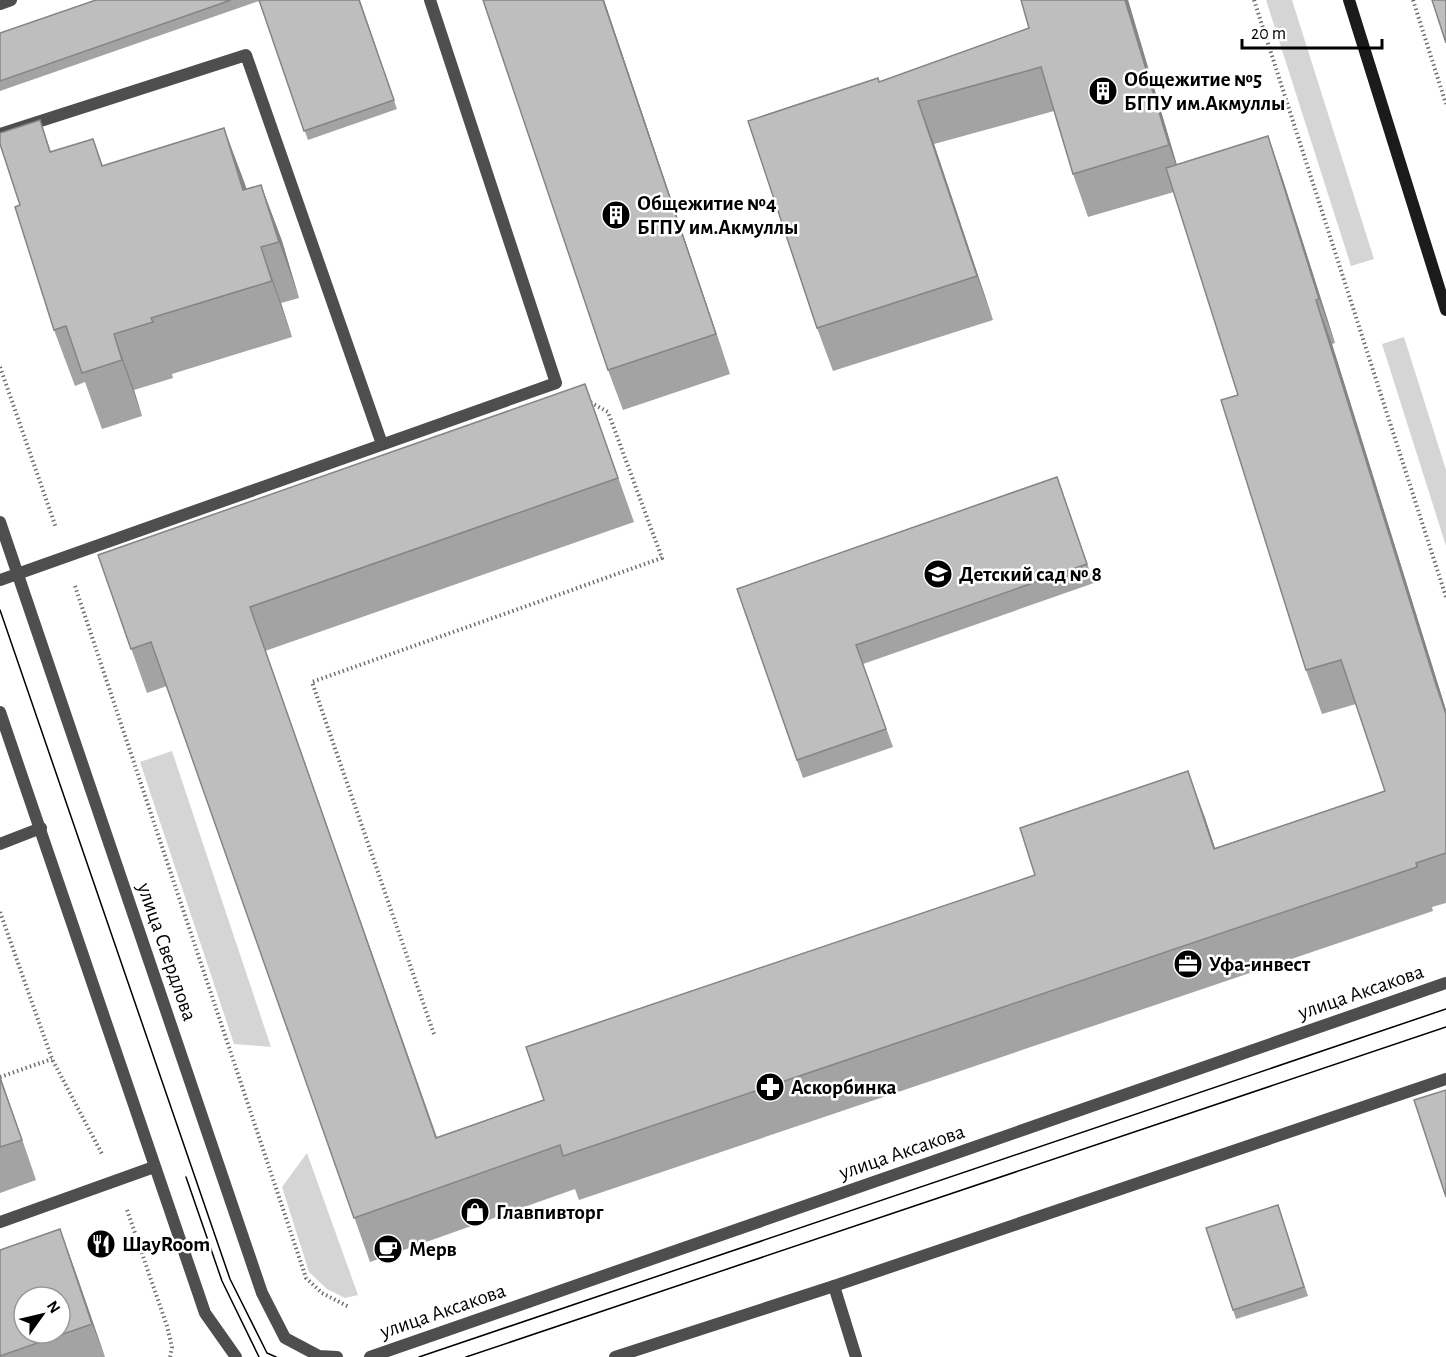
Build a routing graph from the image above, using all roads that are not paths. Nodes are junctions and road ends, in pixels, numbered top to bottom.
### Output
1 (10, 0) edge
2 (430, 0) edge
3 (1349, 0) edge
4 (0, 4) edge
5 (0, 134) edge
6 (1446, 310) edge
7 (382, 444) junction
8 (0, 522) edge
9 (18, 573) junction
10 (0, 580) edge
11 (0, 712) edge
12 (41, 828) junction
13 (0, 844) edge
14 (1446, 983) edge
15 (1446, 1079) edge
16 (154, 1167) junction
17 (0, 1222) edge
18 (834, 1286) junction
19 (237, 1357) edge
20 (337, 1357) edge
21 (370, 1357) edge
22 (615, 1357) edge
23 (856, 1357) edge

1 - 4 street
2 - 7 street
3 - 6 main road
5 - 7 street
7 - 9 street
8 - 9 street, улица Свердлова
9 - 10 street
9 - 20 street, улица Свердлова
11 - 12 street
12 - 13 street
12 - 16 street
14 - 21 street, улица Аксакова
15 - 18 street
16 - 17 street
16 - 19 street
18 - 22 street
18 - 23 street

